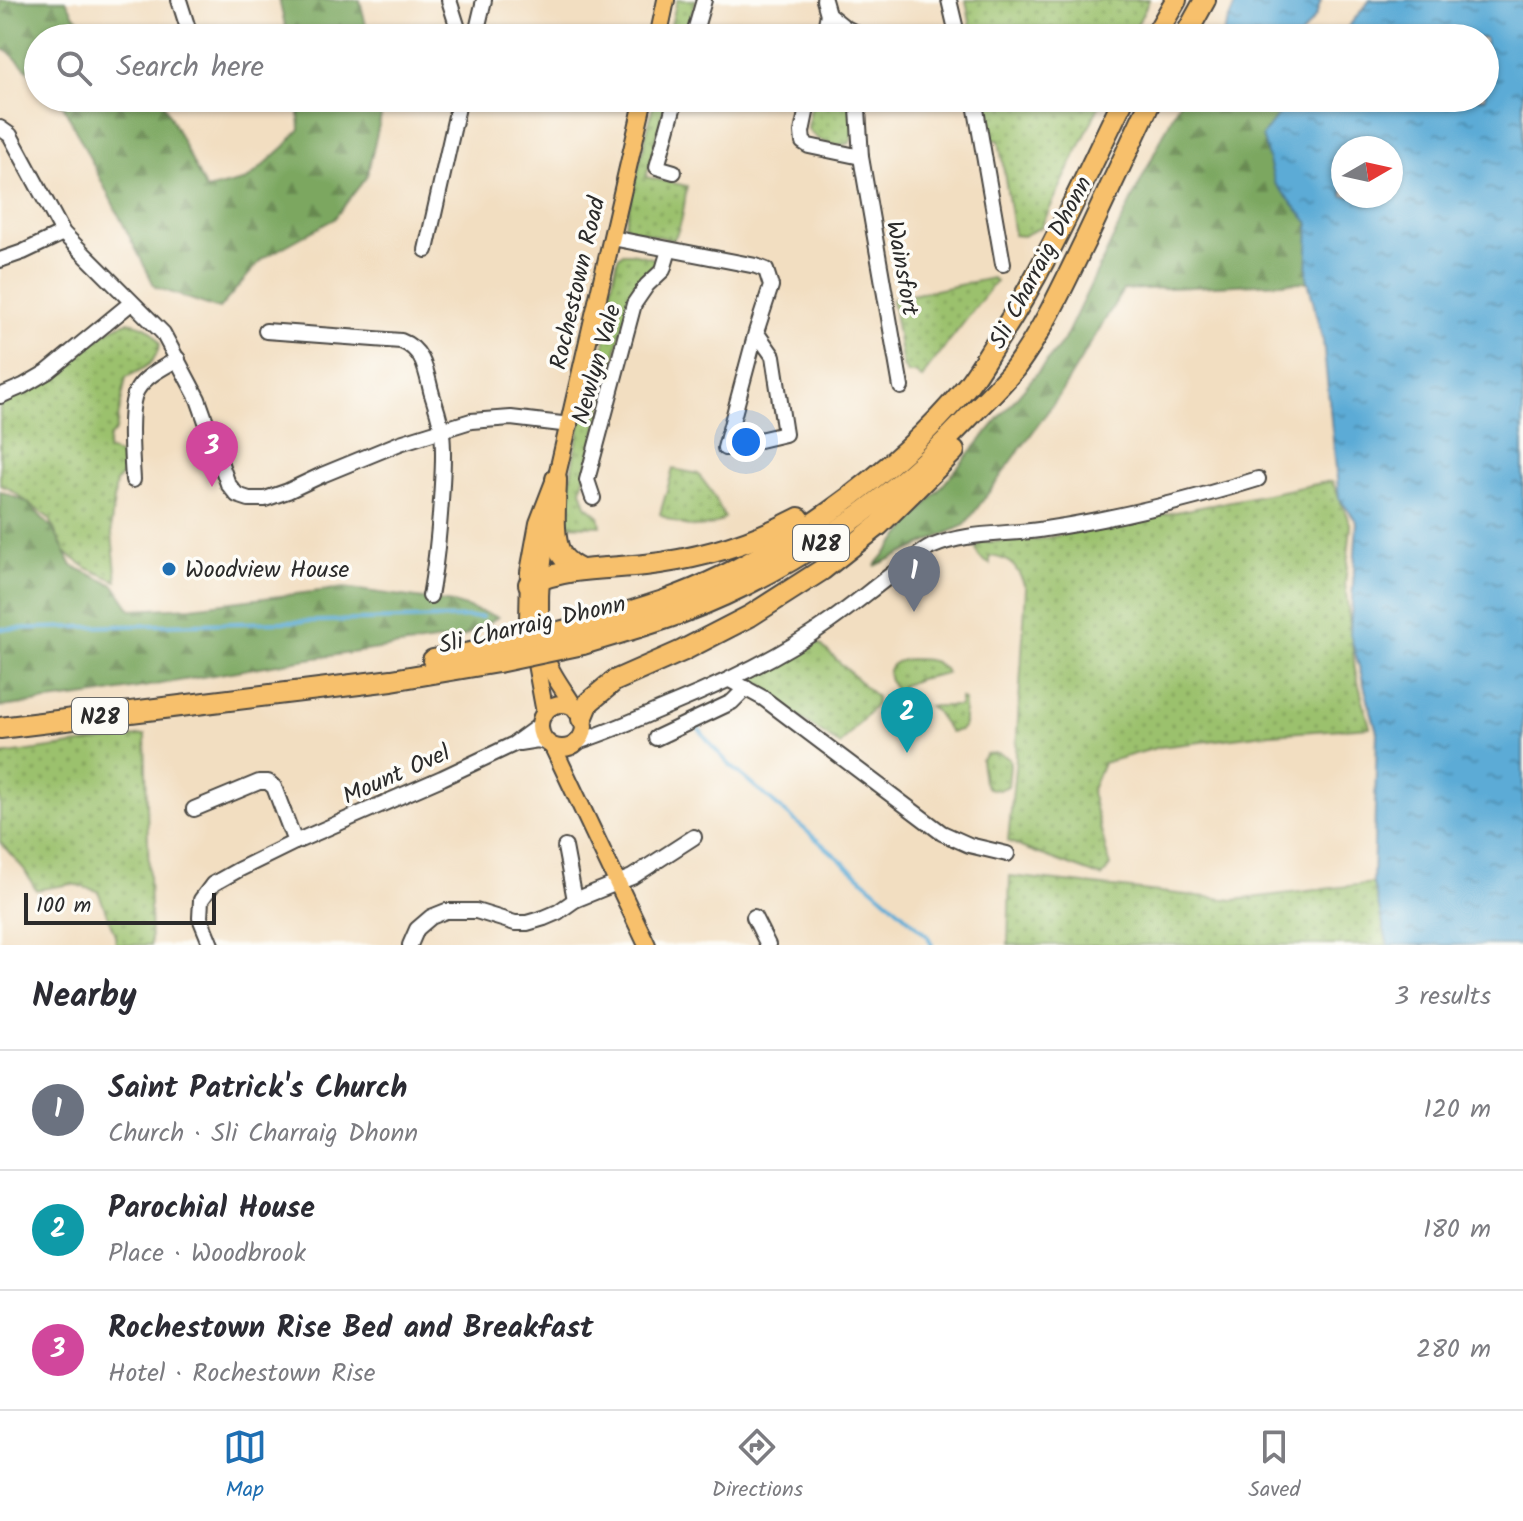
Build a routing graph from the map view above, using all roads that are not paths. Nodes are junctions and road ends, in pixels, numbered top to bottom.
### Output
1 (179, 0) edge
2 (449, 0) edge
3 (484, 0) edge
4 (666, 0) edge
5 (704, 0) edge
6 (949, 0) edge
7 (1166, 0) edge
8 (1176, 0) edge
9 (1205, 0) edge
10 (826, 7) edge
11 (187, 24) edge
12 (457, 24) edge
13 (478, 24) edge
14 (661, 24) edge
15 (697, 24) edge
16 (841, 24) edge
17 (953, 24) edge
18 (1158, 24) edge
19 (1161, 24) edge
20 (1192, 24) edge
21 (457, 112) edge
22 (641, 112) edge
23 (672, 112) edge
24 (806, 112) edge
25 (858, 112) edge
26 (976, 112) edge
27 (1117, 112) edge
28 (1145, 112) edge
29 (0, 128) edge
30 (861, 157) junction
31 (674, 172) dead end
32 (63, 233) junction
33 (612, 238) junction
34 (426, 250) dead end
35 (669, 250) junction
36 (0, 260) edge
37 (1003, 264) dead end
38 (131, 303) junction
39 (266, 331) dead end
40 (756, 332) junction
41 (178, 359) junction
42 (1013, 370) junction
43 (901, 387) dead end
44 (0, 396) edge
45 (570, 425) junction
46 (442, 430) junction
47 (873, 478) junction
48 (556, 479) junction
49 (1258, 479) dead end
50 (133, 480) dead end
51 (593, 498) dead end
52 (581, 570) junction
53 (535, 582) junction
54 (430, 596) dead end
55 (581, 635) junction
56 (730, 680) junction
57 (746, 688) junction
58 (581, 718) junction
59 (542, 719) junction
60 (0, 728) edge
61 (611, 731) junction
62 (656, 738) dead end
63 (576, 743) junction
64 (514, 744) junction
65 (550, 745) junction
66 (580, 801) junction
67 (194, 809) dead end
68 (694, 837) dead end
69 (295, 842) junction
70 (565, 847) dead end
71 (1007, 854) dead end
72 (617, 884) junction
73 (575, 900) junction
74 (754, 917) dead end
75 (211, 945) edge
76 (410, 945) edge
77 (647, 945) edge
78 (768, 945) edge

1 - 11 street
2 - 12 street
3 - 13 street
4 - 14 main road
5 - 15 street
6 - 17 street
7 - 18 highway
8 - 19 highway
9 - 20 highway
10 - 16 street
21 - 34 street
22 - 33 main road, Rochestown Road
23 - 31 street
24 - 30 street
25 - 30 street, Wainsfort
26 - 37 street
27 - 47 highway, Sli Charraig Dhonn / N28
28 - 42 highway, Sli Charraig Dhonn / N28
29 - 32 street
30 - 43 street, Wainsfort
32 - 36 street
32 - 38 street
33 - 35 street
33 - 45 main road, Rochestown Road
35 - 40 street
35 - 51 street, Newlyn Vale
38 - 41 street
38 - 44 street
39 - 46 street
40 - 40 street
41 - 46 street
41 - 50 street
42 - 55 highway, Sli Charraig Dhonn / N28
42 - 58 highway
45 - 46 street
45 - 48 main road, Rochestown Road
46 - 54 street
47 - 52 highway
47 - 55 highway, Sli Charraig Dhonn / N28
48 - 52 highway
48 - 53 main road, Rochestown Road
49 - 56 street
52 - 53 highway
53 - 58 main road, Rochestown Road
53 - 59 main road, Rochestown Road
55 - 60 highway, Sli Charraig Dhonn / N28, bridge
56 - 57 street
56 - 61 street
57 - 62 street
57 - 71 street
58 - 59 main road
58 - 61 street
58 - 63 main road
59 - 64 street, Mount Ovel
59 - 65 main road
61 - 63 street
63 - 65 main road
63 - 66 main road
64 - 65 street, Mount Ovel
64 - 69 street, Mount Ovel
65 - 66 main road
66 - 72 main road
67 - 69 street
68 - 72 street
69 - 75 street, Mount Ovel
70 - 73 street
72 - 73 street
72 - 77 main road
73 - 76 street
74 - 78 street

